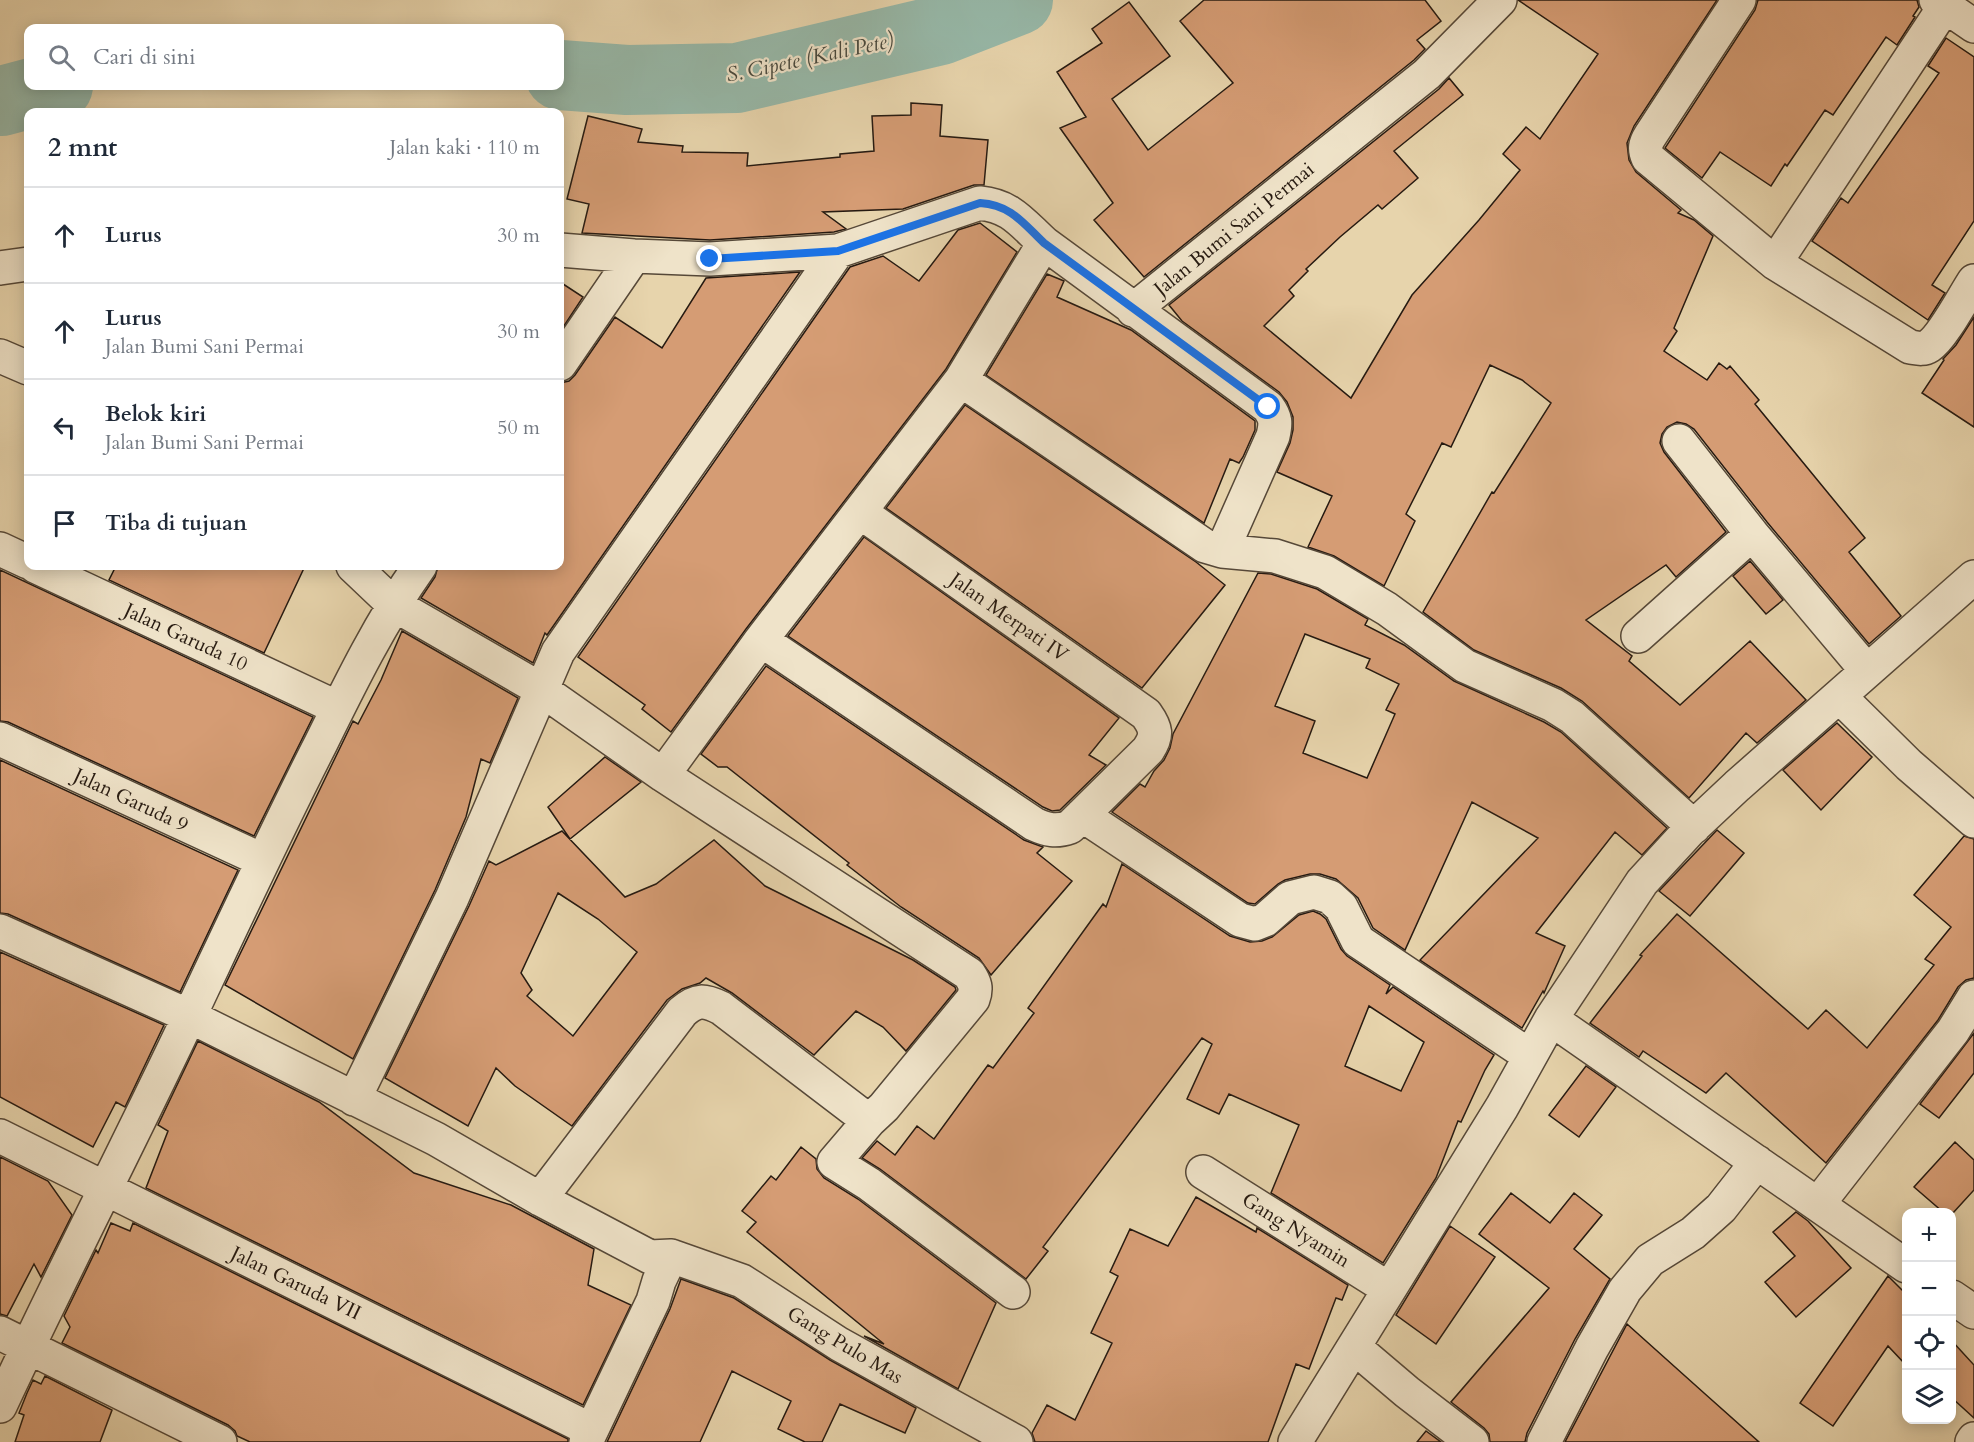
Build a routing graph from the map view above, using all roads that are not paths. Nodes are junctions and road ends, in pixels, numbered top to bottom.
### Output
1 (1500, 0) edge
2 (1739, 0) edge
3 (1941, 3) edge
4 (1974, 26) edge
5 (1044, 243) junction
6 (564, 250) edge
7 (838, 251) junction
8 (634, 256) junction
9 (1775, 263) junction
10 (24, 265) edge
11 (0, 268) edge
12 (1974, 281) edge
13 (1133, 310) junction
14 (0, 356) edge
15 (564, 358) edge
16 (24, 366) edge
17 (961, 380) junction
18 (1679, 441) dead end
19 (860, 512) junction
20 (1752, 534) junction
21 (0, 549) edge
22 (1222, 551) junction
23 (24, 560) edge
24 (54, 570) edge
25 (357, 570) edge
26 (417, 570) edge
27 (73, 574) edge
28 (1974, 577) edge
29 (393, 603) junction
30 (1638, 636) dead end
31 (761, 640) junction
32 (1867, 671) junction
33 (542, 690) junction
34 (1839, 696) junction
35 (338, 708) junction
36 (0, 739) edge
37 (663, 775) junction
38 (1082, 815) junction
39 (1974, 821) edge
40 (1694, 827) junction
41 (262, 860) junction
42 (0, 931) edge
43 (1974, 998) edge
44 (189, 1016) junction
45 (1551, 1019) junction
46 (1530, 1056) junction
47 (354, 1099) junction
48 (869, 1121) junction
49 (0, 1136) edge
50 (1757, 1162) junction
51 (1203, 1172) dead end
52 (104, 1188) junction
53 (540, 1199) junction
54 (1818, 1204) junction
55 (671, 1256) junction
56 (1902, 1263) edge
57 (1389, 1288) junction
58 (1013, 1292) dead end
59 (1956, 1300) edge
60 (1974, 1312) edge
61 (14, 1340) edge
62 (1354, 1347) junction
63 (0, 1406) edge
64 (588, 1436) edge
65 (220, 1442) edge
66 (1016, 1442) edge
67 (1295, 1442) edge
68 (1472, 1442) edge
69 (1544, 1442) edge

1 - 13 street, Jalan Bumi Sani Permai
2 - 9 street
3 - 4 street
3 - 9 street
5 - 7 street
5 - 13 street
5 - 17 street
6 - 8 street
7 - 8 street
7 - 33 street
8 - 15 street
9 - 12 street
10 - 11 street
13 - 22 street
14 - 16 street
17 - 19 street
17 - 22 street
18 - 20 street
19 - 31 street
19 - 38 street, Jalan Merpati IV
20 - 30 street
20 - 32 street
21 - 23 street
22 - 40 street
24 - 27 street, Jalan Garuda 10
25 - 29 street
26 - 29 street
27 - 35 street, Jalan Garuda 10
28 - 32 street
29 - 33 street
29 - 35 street
31 - 37 street
31 - 38 street
32 - 34 street
33 - 37 street
33 - 47 street
34 - 39 street
34 - 40 street
35 - 41 street
36 - 41 street, Jalan Garuda 9
37 - 48 street
38 - 46 street
40 - 45 street
41 - 44 street
42 - 44 street, Gang Pulo Mas
43 - 54 street
44 - 47 street, Gang Pulo Mas
44 - 52 street
45 - 46 street
45 - 50 street
46 - 57 street
47 - 53 street, Gang Pulo Mas
48 - 53 street
48 - 58 street
49 - 52 street, Jalan Garuda VII
50 - 54 street
50 - 69 street
51 - 57 street, Gang Nyamin
52 - 61 street
52 - 64 street, Jalan Garuda VII
53 - 55 street, Gang Pulo Mas
54 - 56 street
55 - 64 street
55 - 66 street, Gang Pulo Mas
57 - 62 street
59 - 60 street
61 - 63 street
61 - 65 street
62 - 67 street
62 - 68 street

